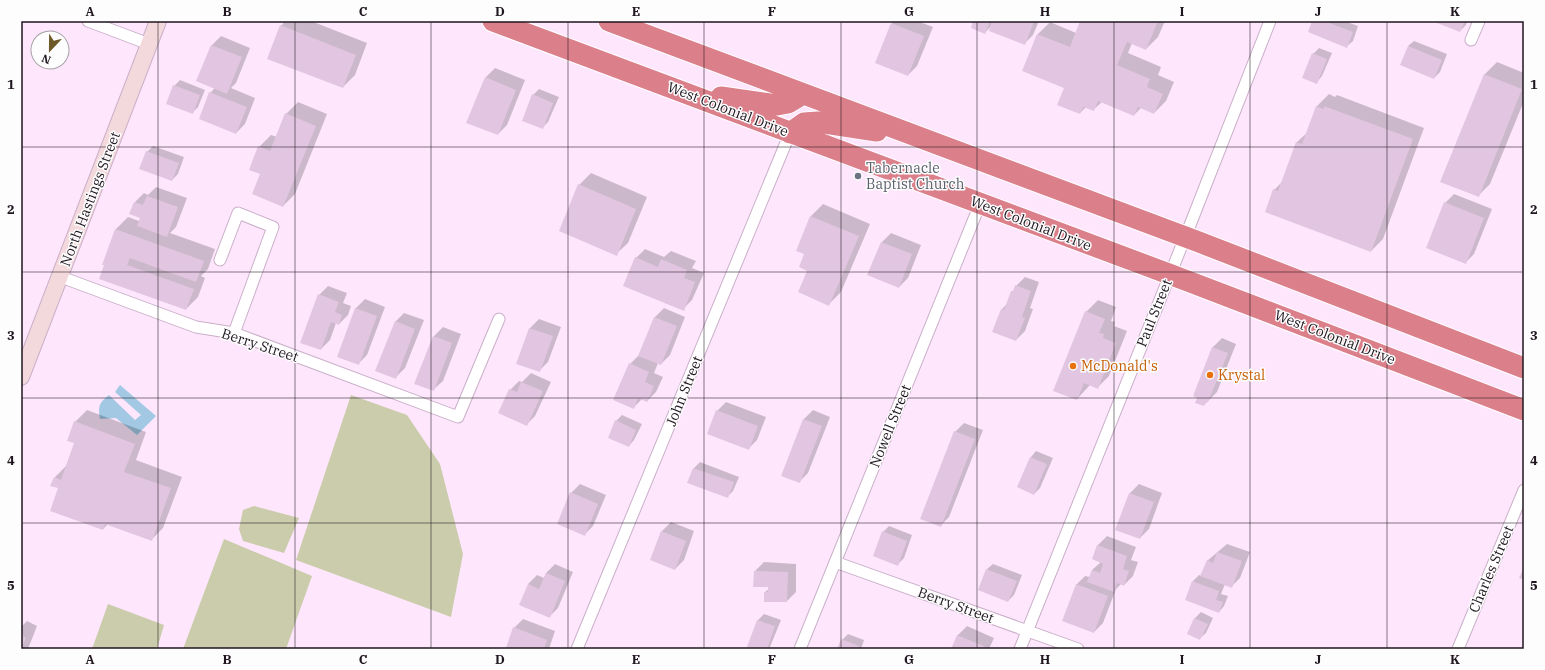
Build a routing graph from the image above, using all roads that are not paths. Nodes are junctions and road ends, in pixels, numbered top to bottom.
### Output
1 (88, 21) edge
2 (158, 21) edge
3 (493, 21) edge
4 (609, 21) edge
5 (1270, 21) edge
6 (1479, 21) edge
7 (1471, 40) dead end
8 (149, 44) junction
9 (682, 92) junction
10 (803, 94) junction
11 (790, 132) junction
12 (921, 138) junction
13 (980, 204) junction
14 (1185, 237) junction
15 (220, 260) dead end
16 (1170, 275) junction
17 (60, 277) junction
18 (499, 319) dead end
19 (234, 333) junction
20 (1524, 368) edge
21 (21, 377) edge
22 (1524, 410) edge
23 (1524, 490) edge
24 (835, 562) junction
25 (1028, 630) junction
26 (577, 649) edge
27 (800, 649) edge
28 (1020, 649) edge
29 (1078, 649) edge
30 (1458, 649) edge

1 - 8 street
2 - 8 street, North Hastings Street
3 - 9 highway, West Colonial Drive
4 - 10 highway
5 - 14 street, Paul Street
6 - 7 street
8 - 17 street, North Hastings Street
9 - 10 highway
9 - 11 highway, West Colonial Drive
10 - 12 highway
11 - 12 highway
11 - 13 highway, West Colonial Drive
11 - 26 street, John Street
12 - 14 highway
13 - 16 highway, West Colonial Drive
13 - 24 street, Nowell Street
14 - 16 street, Paul Street
14 - 20 highway
15 - 19 street
16 - 22 highway, West Colonial Drive
16 - 25 street, Paul Street
17 - 19 street, Berry Street
17 - 21 street, North Hastings Street
18 - 19 street, Berry Street
23 - 30 street, Charles Street
24 - 25 street, Berry Street
24 - 27 street, Nowell Street
25 - 28 street, Paul Street
25 - 29 street, Berry Street

